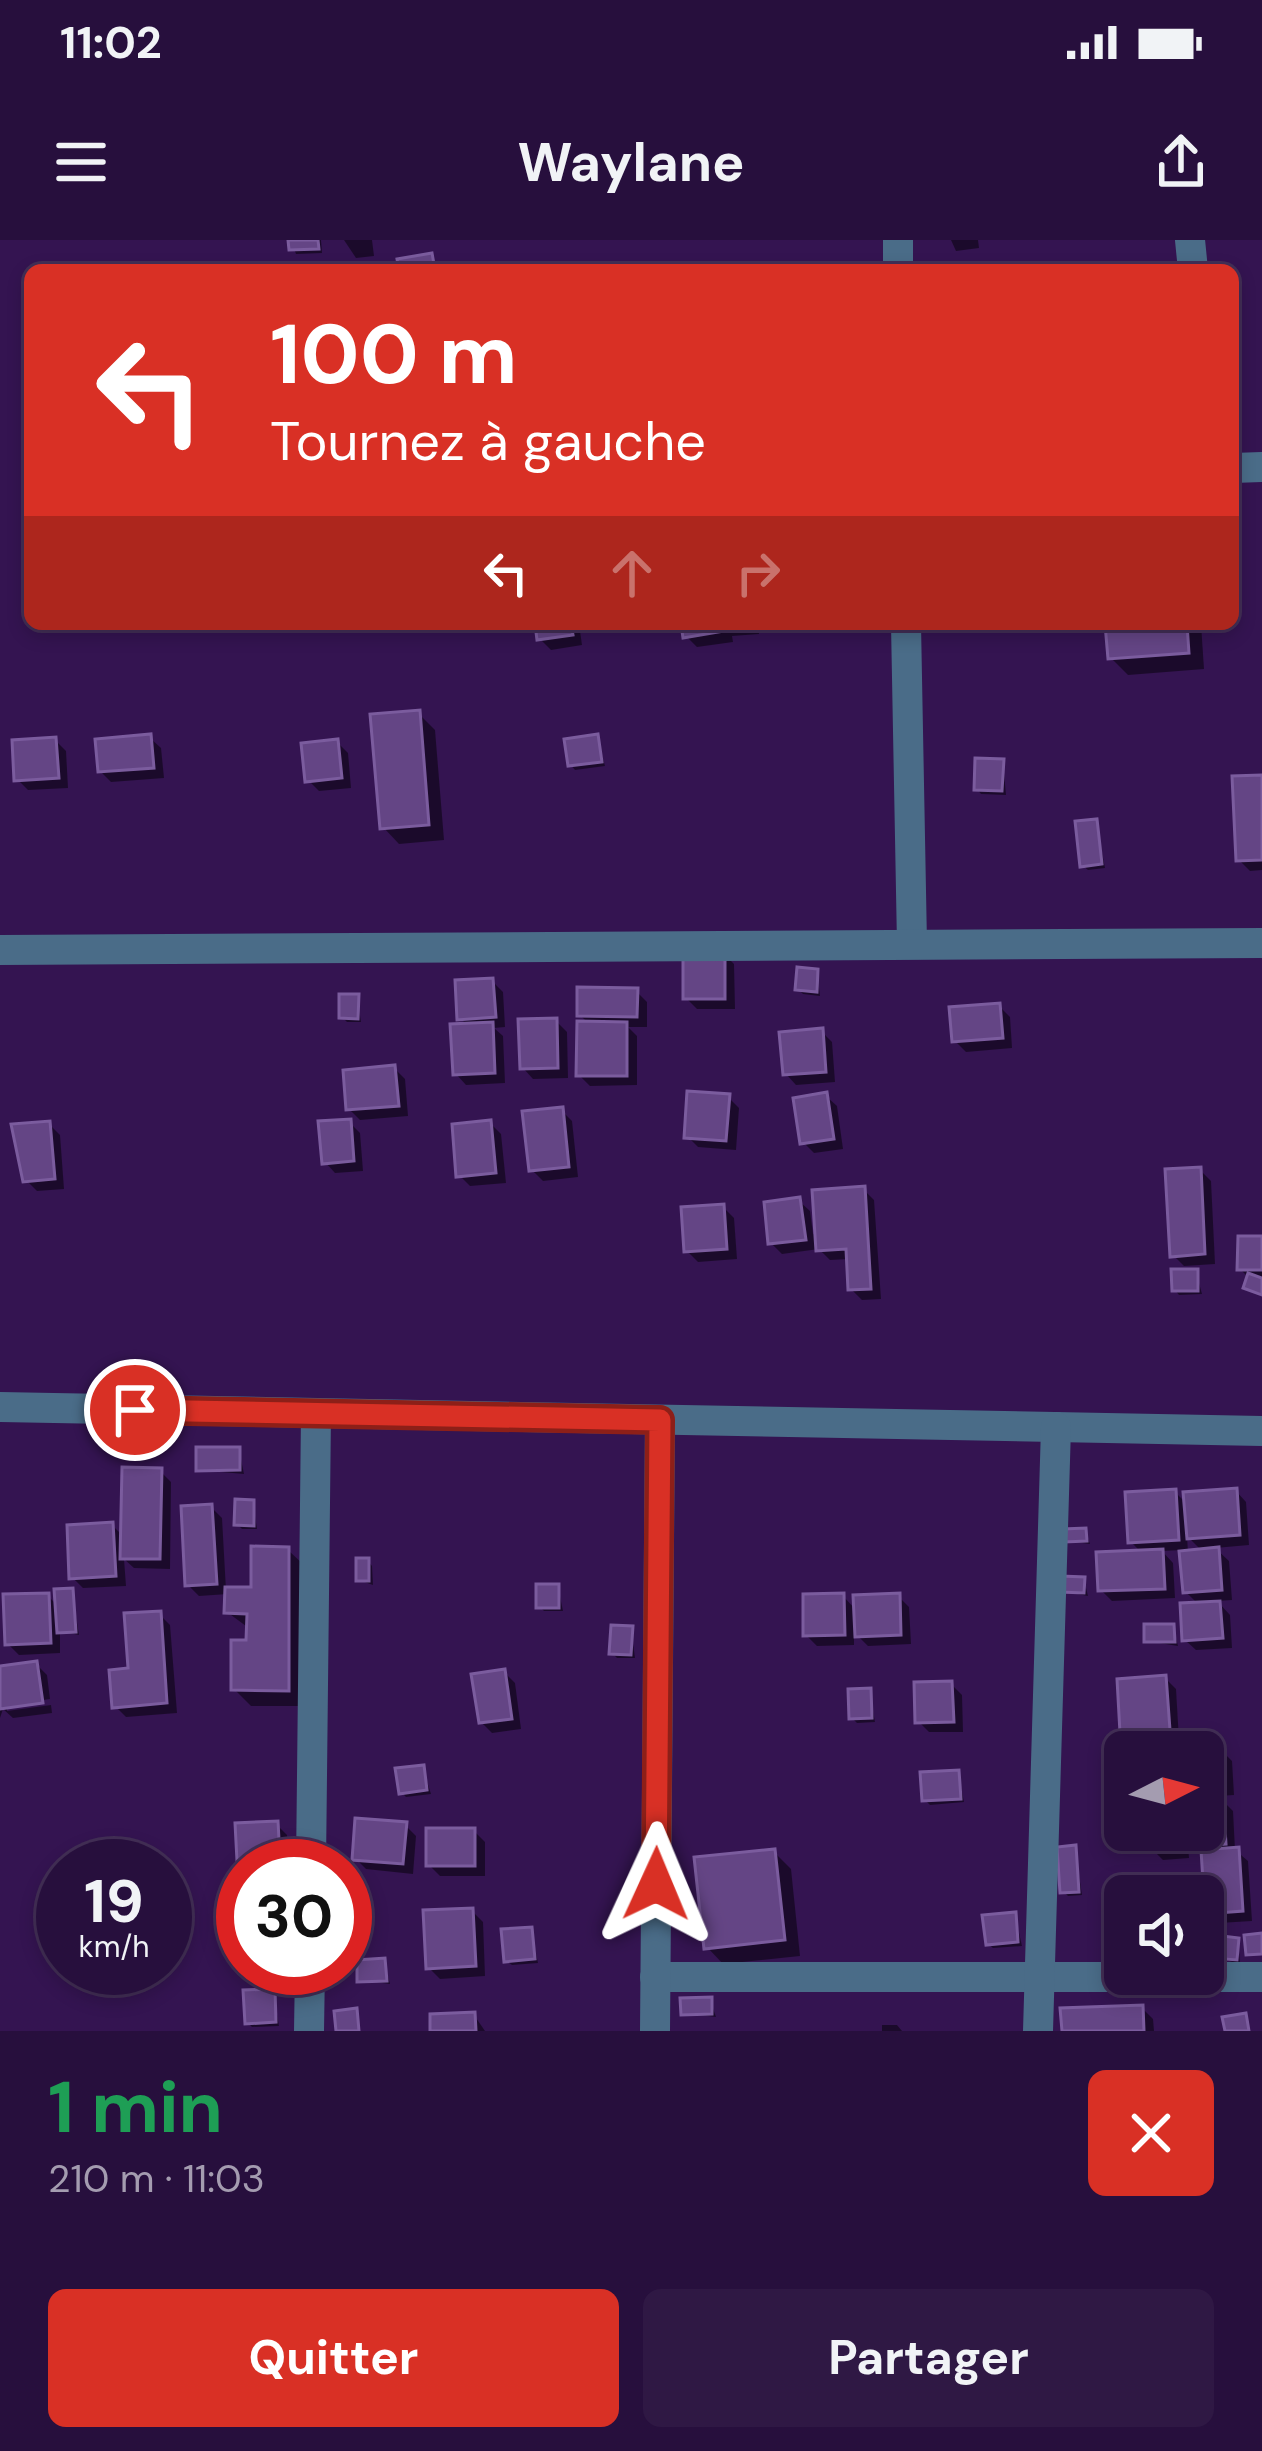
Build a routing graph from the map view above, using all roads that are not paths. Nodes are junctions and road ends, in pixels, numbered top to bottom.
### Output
1 (906, 630) edge
2 (1262, 943) edge
3 (912, 944) junction
4 (0, 950) edge
5 (0, 1407) edge
6 (316, 1413) junction
7 (660, 1420) junction
8 (1056, 1427) junction
9 (1262, 1431) edge
10 (311, 1839) edge
11 (655, 1977) junction
12 (1262, 1977) edge
13 (1040, 1978) junction
14 (310, 1995) edge
15 (309, 2031) edge
16 (655, 2031) edge
17 (1038, 2031) edge

1 - 3 street
2 - 3 street
3 - 4 street
5 - 6 street
6 - 7 street
6 - 10 street
7 - 8 street
7 - 11 street
8 - 9 street
8 - 13 street
11 - 13 street
11 - 16 street
12 - 13 street
13 - 17 street
14 - 15 street

